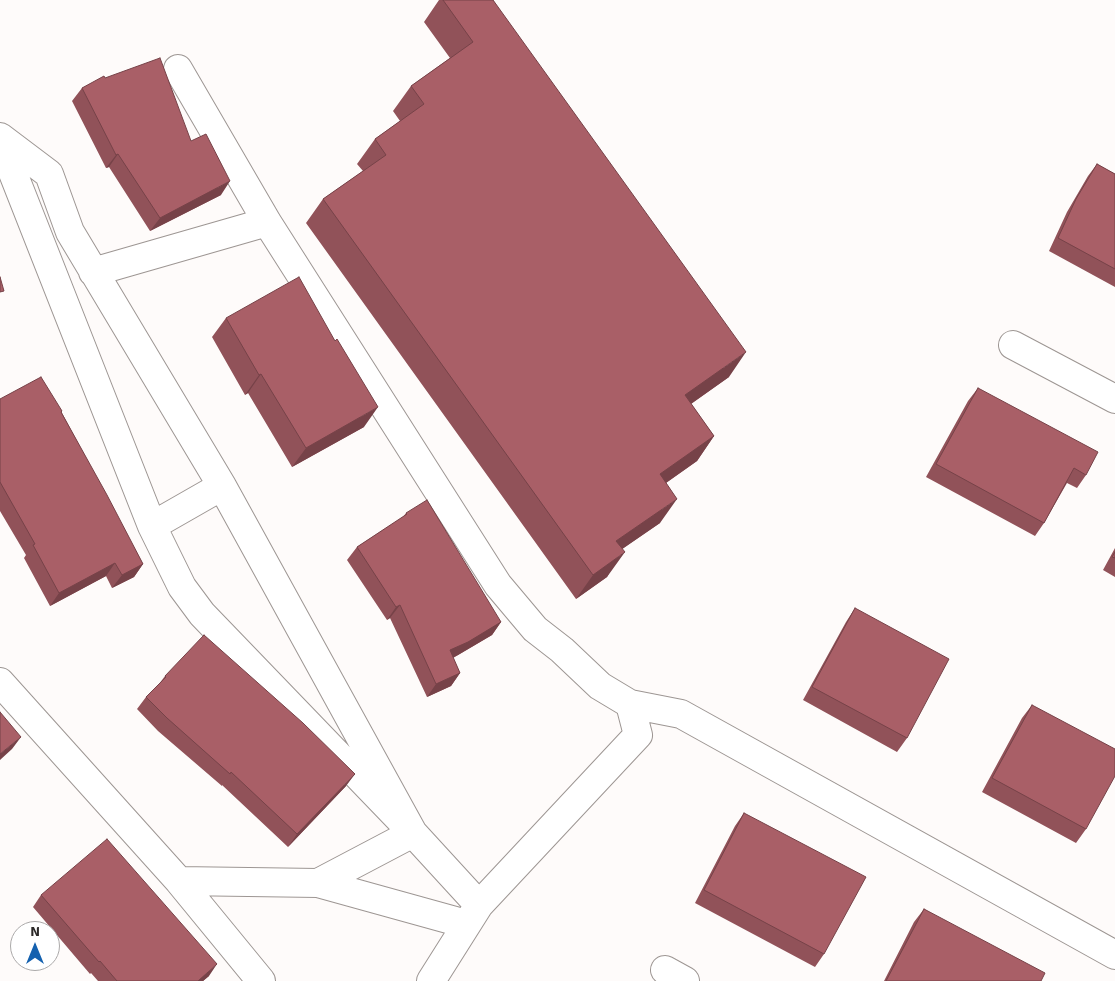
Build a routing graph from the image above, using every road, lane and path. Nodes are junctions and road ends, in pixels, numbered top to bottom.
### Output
1 (178, 69) dead end
2 (0, 139) edge
3 (268, 222) junction
4 (93, 272) junction
5 (1012, 345) dead end
6 (1115, 400) edge
7 (222, 486) junction
8 (152, 526) junction
9 (0, 682) edge
10 (630, 704) junction
11 (681, 714) junction
12 (638, 735) junction
13 (413, 833) junction
14 (179, 881) junction
15 (318, 883) junction
16 (473, 914) junction
17 (1115, 955) edge
18 (261, 981) edge
19 (431, 981) edge

1 - 3 street
2 - 4 street
2 - 8 street
3 - 4 street
3 - 10 street
4 - 7 street
5 - 6 street
7 - 8 street
7 - 13 street
8 - 13 street
9 - 14 street
10 - 11 street
10 - 12 street
11 - 12 street
11 - 17 street
12 - 16 street
13 - 15 street
13 - 16 street
14 - 15 street
14 - 18 street
15 - 16 street
16 - 19 street

